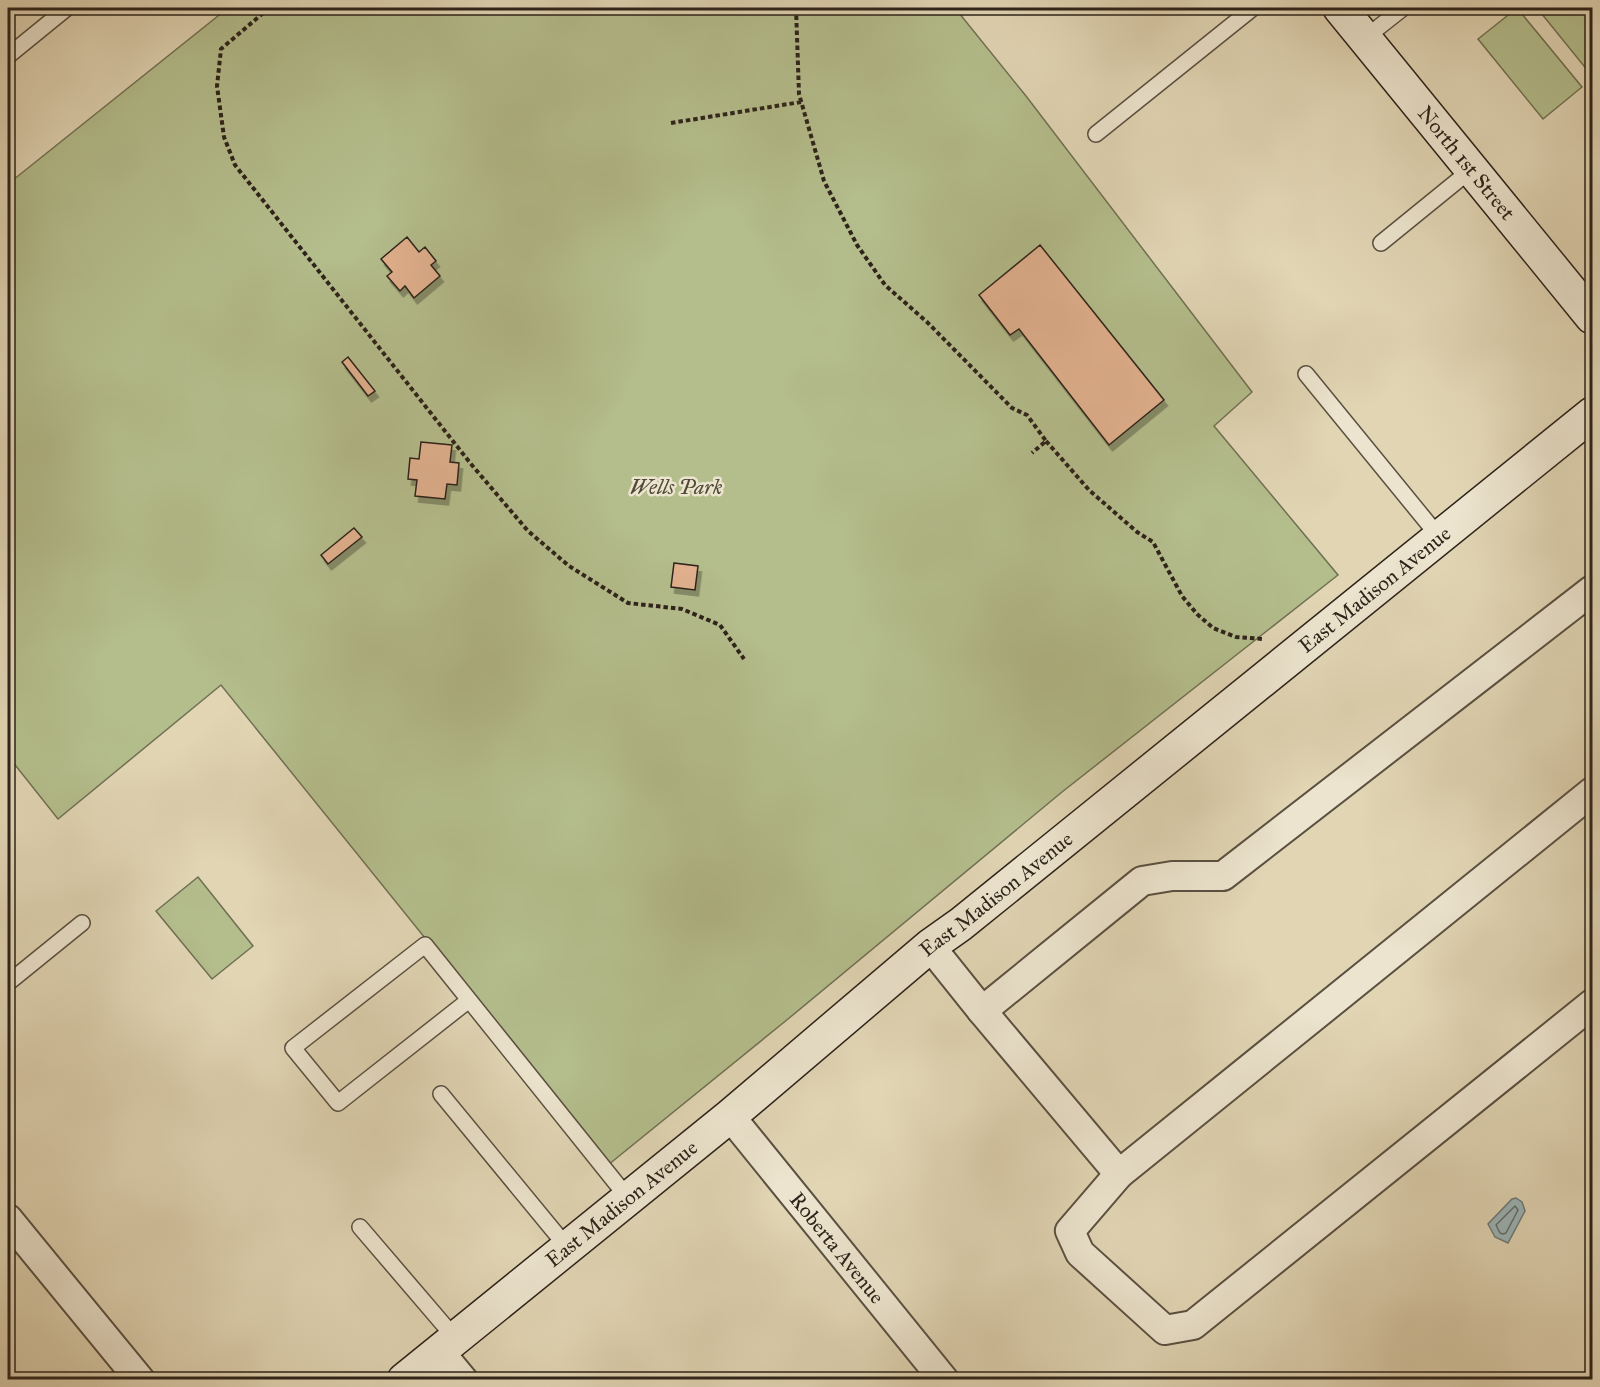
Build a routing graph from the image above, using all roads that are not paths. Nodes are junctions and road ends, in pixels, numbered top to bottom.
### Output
1 (67, 8) edge
2 (1253, 8) edge
3 (1340, 8) edge
4 (1403, 8) edge
5 (1365, 38) junction
6 (8, 56) edge
7 (1096, 134) dead end
8 (1472, 169) junction
9 (1381, 243) dead end
10 (1593, 317) edge
11 (1306, 374) dead end
12 (1593, 414) edge
13 (1440, 537) junction
14 (1593, 590) edge
15 (1593, 792) edge
16 (82, 923) dead end
17 (930, 946) junction
18 (8, 983) edge
19 (469, 1000) junction
20 (1593, 1004) edge
21 (982, 1011) junction
22 (441, 1094) dead end
23 (730, 1116) junction
24 (1119, 1174) junction
25 (628, 1198) junction
26 (8, 1219) edge
27 (360, 1227) dead end
28 (567, 1248) junction
29 (447, 1345) junction
30 (140, 1380) edge
31 (404, 1380) edge
32 (463, 1380) edge
33 (944, 1380) edge

1 - 6 lane
2 - 7 lane
3 - 5 street, North 1st Street
4 - 5 lane
5 - 8 street, North 1st Street
8 - 9 lane
8 - 10 street, North 1st Street
11 - 13 lane
12 - 13 street, East Madison Avenue
13 - 17 street, East Madison Avenue
14 - 21 street
15 - 24 street
16 - 18 lane
17 - 21 street
17 - 23 street, East Madison Avenue
19 - 19 lane
19 - 25 lane
20 - 24 street
21 - 24 street
22 - 28 lane
23 - 25 street, East Madison Avenue
23 - 33 street, Roberta Avenue
25 - 28 street, East Madison Avenue
26 - 30 street
27 - 29 lane
28 - 29 street, East Madison Avenue
29 - 31 street, East Madison Avenue
29 - 32 street

